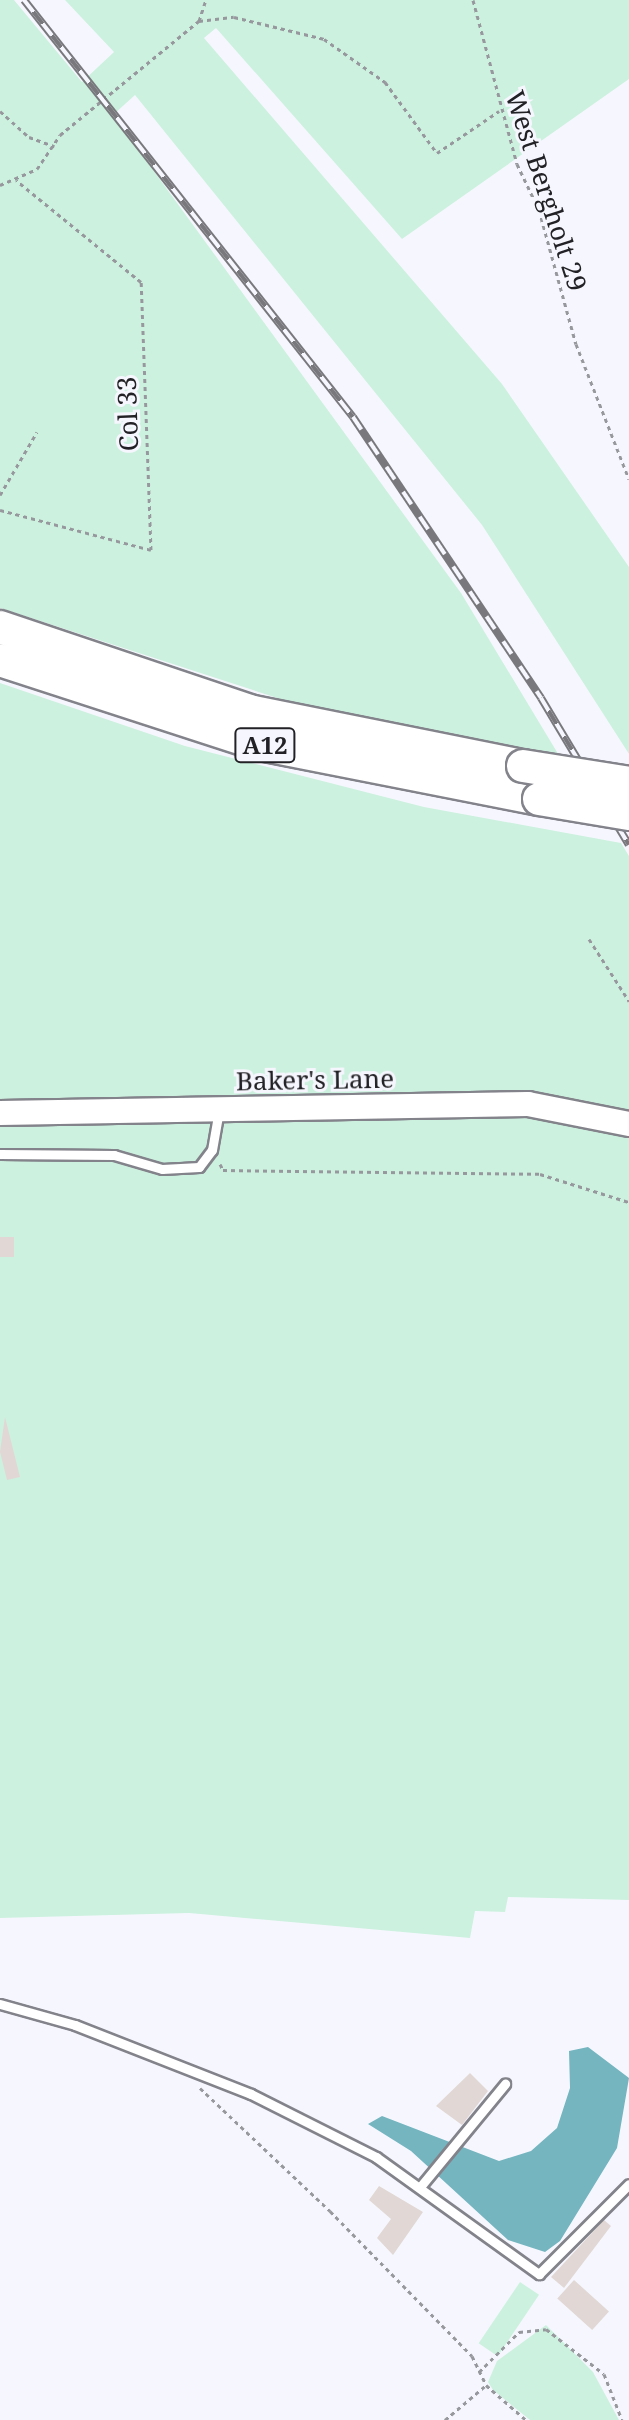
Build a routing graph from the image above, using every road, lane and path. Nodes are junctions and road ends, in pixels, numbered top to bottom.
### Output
1 (206, 0) edge
2 (473, 0) edge
3 (199, 21) junction
4 (0, 111) edge
5 (499, 111) junction
6 (54, 146) junction
7 (16, 180) junction
8 (0, 185) edge
9 (37, 432) dead end
10 (629, 479) edge
11 (0, 495) edge
12 (0, 510) edge
13 (0, 627) edge
14 (0, 660) edge
15 (629, 783) edge
16 (629, 814) edge
17 (589, 939) dead end
18 (629, 1001) edge
19 (219, 1110) junction
20 (0, 1113) edge
21 (629, 1124) edge
22 (212, 1150) junction
23 (0, 1154) edge
24 (629, 1202) edge
25 (0, 2004) edge
26 (188, 2077) dead end
27 (505, 2084) dead end
28 (629, 2184) edge
29 (420, 2187) junction
30 (479, 2372) junction
31 (486, 2385) junction
32 (445, 2420) edge
33 (526, 2420) edge
34 (622, 2420) edge

1 - 3 path
2 - 5 path, West Bergholt 29
3 - 5 path
3 - 6 path
4 - 6 path
5 - 10 path, West Bergholt 29
6 - 7 path
7 - 8 path
7 - 12 path, Col 33
9 - 11 path
13 - 15 highway, A12, bridge
14 - 16 highway, A12, bridge
17 - 18 path
19 - 20 street, Baker's Lane
19 - 21 street, Baker's Lane
19 - 22 lane
22 - 23 lane
22 - 24 path
25 - 29 lane
26 - 30 path
27 - 29 lane
28 - 29 lane
30 - 31 path
30 - 34 path
31 - 32 path
31 - 33 path

